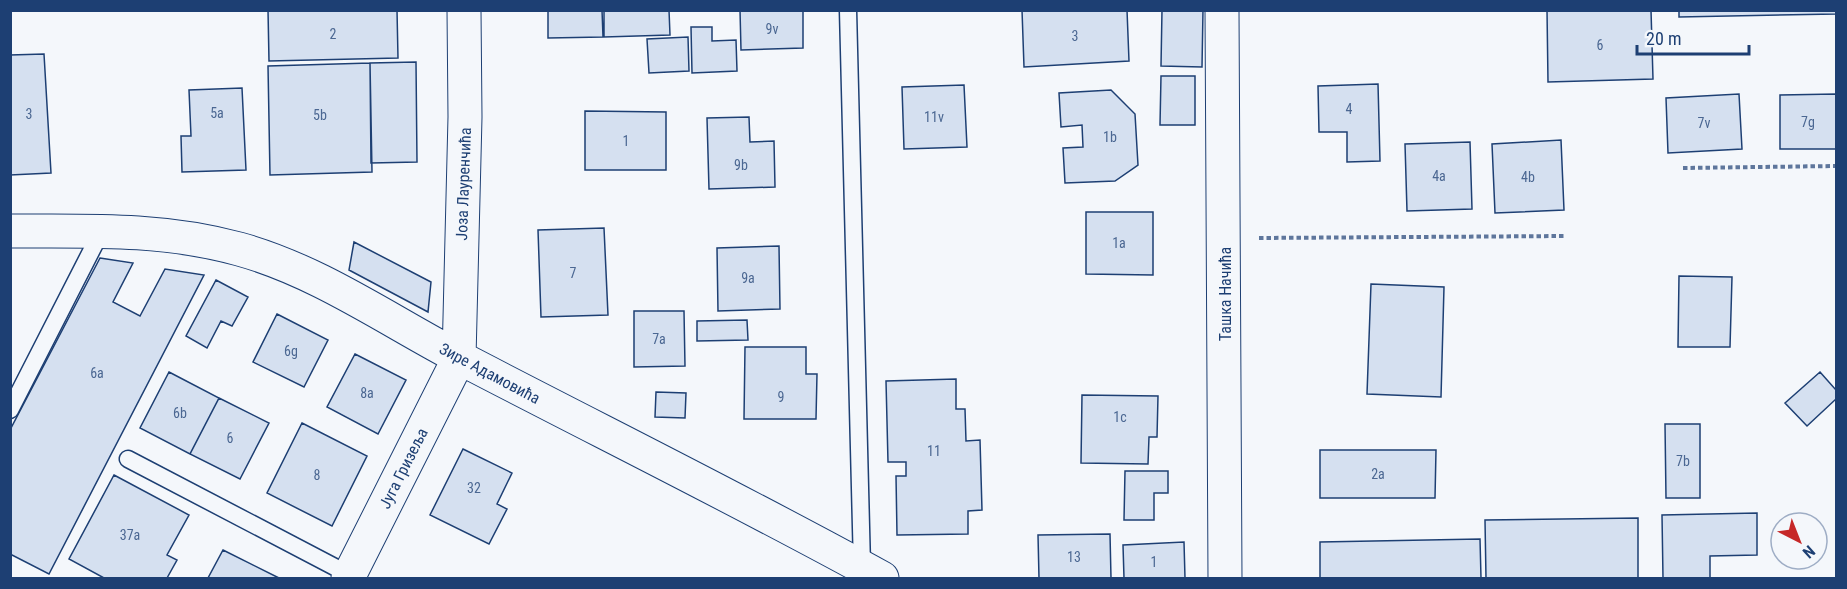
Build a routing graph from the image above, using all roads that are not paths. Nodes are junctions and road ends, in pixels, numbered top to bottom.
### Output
1 (464, 10) edge
2 (848, 10) edge
3 (1222, 10) edge
4 (102, 230) junction
5 (10, 231) edge
6 (459, 357) junction
7 (10, 410) edge
8 (128, 459) dead end
9 (872, 573) edge
10 (349, 577) edge
11 (1225, 579) edge

1 - 6 street, Јоза Лауренчића
2 - 9 lane, Зире Адамовића
3 - 11 street, Ташка Начића
4 - 5 street, Зире Адамовића
4 - 6 street, Зире Адамовића
4 - 7 lane
6 - 9 street, Зире Адамовића
6 - 10 street, Југа Гризеља
8 - 10 lane

